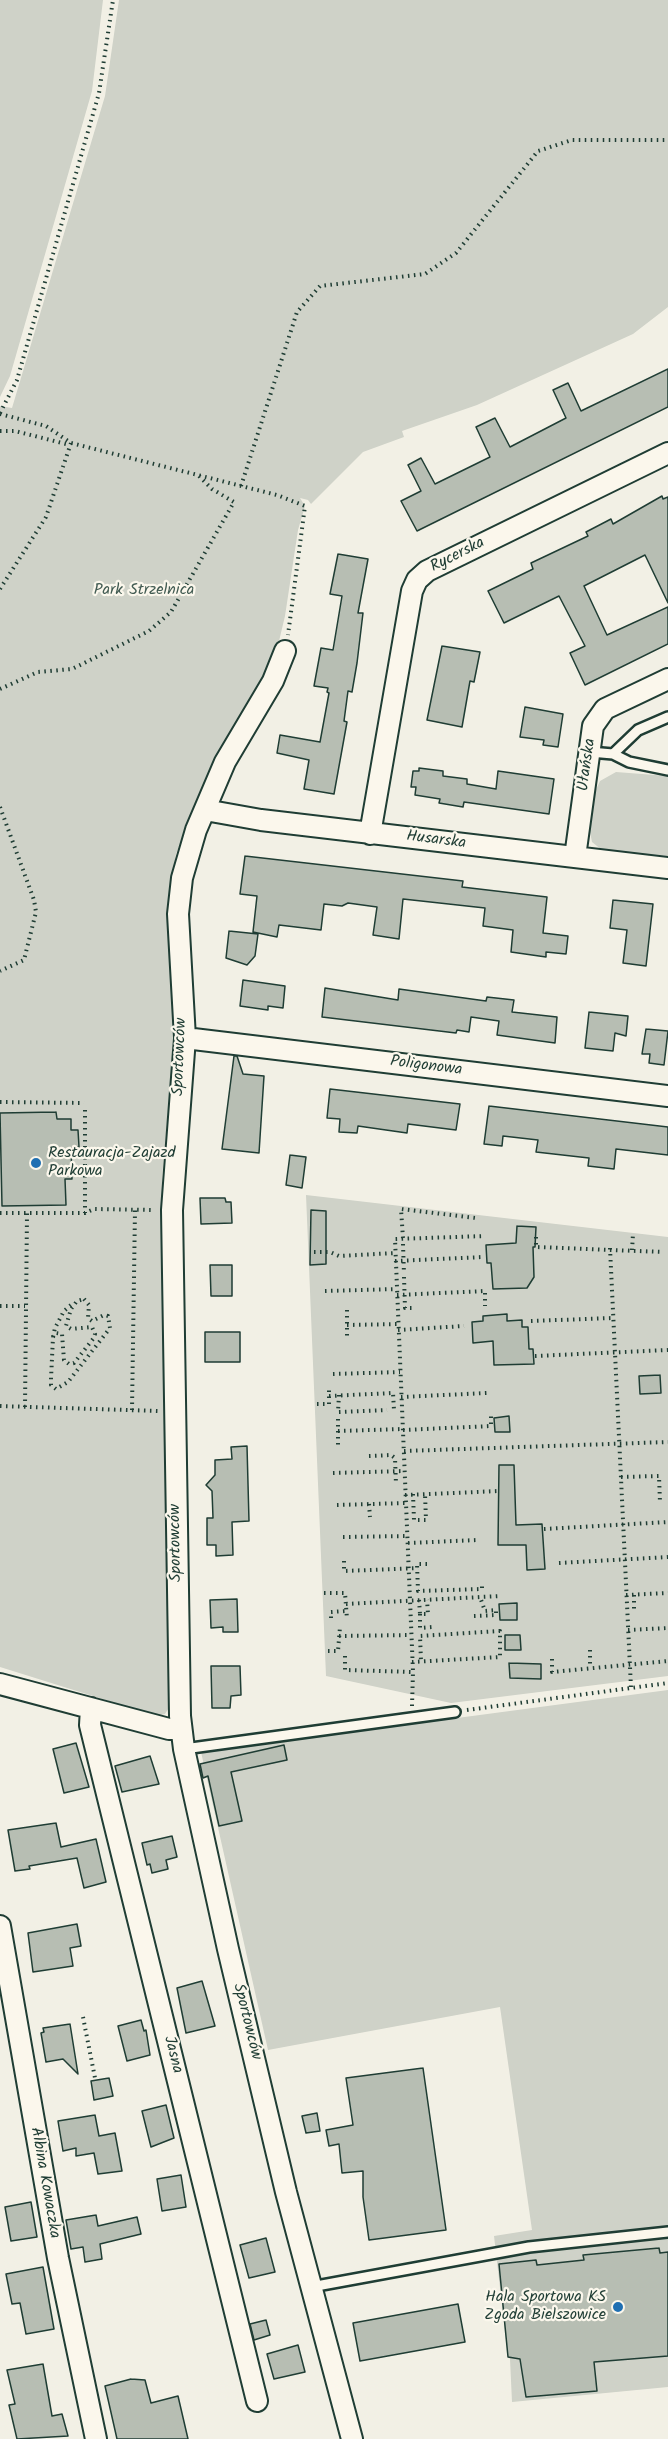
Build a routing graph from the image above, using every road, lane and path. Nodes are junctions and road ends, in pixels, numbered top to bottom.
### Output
1 (113, 0) edge
2 (668, 140) edge
3 (0, 413) edge
4 (0, 431) edge
5 (71, 444) junction
6 (668, 453) edge
7 (198, 475) junction
8 (241, 486) junction
9 (0, 590) edge
10 (285, 651) joint
11 (668, 679) edge
12 (0, 689) edge
13 (668, 717) edge
14 (590, 752) junction
15 (613, 754) junction
16 (668, 770) edge
17 (0, 807) edge
18 (205, 810) junction
19 (370, 834) junction
20 (575, 857) junction
21 (668, 868) edge
22 (0, 971) edge
23 (185, 1038) junction
24 (668, 1096) edge
25 (0, 1102) edge
26 (84, 1103) dead end
27 (85, 1110) dead end
28 (135, 1209) junction
29 (172, 1210) junction
30 (0, 1213) edge
31 (27, 1213) junction
32 (86, 1213) junction
33 (476, 1218) dead end
34 (633, 1234) dead end
35 (485, 1236) dead end
36 (537, 1237) dead end
37 (403, 1241) junction
38 (610, 1248) junction
39 (632, 1250) junction
40 (314, 1252) dead end
41 (663, 1252) dead end
42 (395, 1253) junction
43 (483, 1257) dead end
44 (404, 1260) junction
45 (395, 1261) junction
46 (397, 1289) junction
47 (325, 1291) dead end
48 (397, 1295) junction
49 (405, 1295) junction
50 (77, 1301) junction
51 (0, 1306) edge
52 (25, 1306) junction
53 (485, 1306) dead end
54 (413, 1308) dead end
55 (347, 1310) dead end
56 (613, 1318) junction
57 (531, 1321) dead end
58 (398, 1324) junction
59 (347, 1325) junction
60 (464, 1326) dead end
61 (398, 1330) junction
62 (53, 1337) junction
63 (347, 1340) dead end
64 (668, 1350) edge
65 (614, 1352) junction
66 (535, 1356) dead end
67 (400, 1372) junction
68 (333, 1374) dead end
69 (329, 1389) dead end
70 (393, 1393) junction
71 (487, 1393) dead end
72 (339, 1395) junction
73 (401, 1395) junction
74 (329, 1396) junction
75 (317, 1404) dead end
76 (0, 1406) edge
77 (25, 1407) junction
78 (132, 1410) junction
79 (387, 1410) dead end
80 (394, 1410) dead end
81 (175, 1411) junction
82 (491, 1416) dead end
83 (338, 1419) dead end
84 (403, 1429) junction
85 (338, 1431) junction
86 (668, 1442) edge
87 (619, 1444) junction
88 (338, 1446) dead end
89 (404, 1451) junction
90 (369, 1456) dead end
91 (395, 1471) junction
92 (404, 1471) junction
93 (333, 1473) dead end
94 (621, 1477) junction
95 (396, 1484) dead end
96 (499, 1491) dead end
97 (413, 1494) junction
98 (425, 1494) junction
99 (405, 1495) junction
100 (660, 1502) dead end
101 (406, 1503) junction
102 (369, 1504) junction
103 (337, 1505) dead end
104 (370, 1516) dead end
105 (668, 1522) edge
106 (623, 1524) junction
107 (544, 1529) dead end
108 (407, 1536) junction
109 (343, 1537) dead end
110 (477, 1540) dead end
111 (408, 1543) junction
112 (668, 1557) edge
113 (625, 1559) junction
114 (344, 1561) dead end
115 (559, 1563) dead end
116 (427, 1564) dead end
117 (409, 1569) junction
118 (418, 1569) junction
119 (482, 1584) dead end
120 (324, 1593) dead end
121 (668, 1593) edge
122 (626, 1595) junction
123 (634, 1595) junction
124 (500, 1596) dead end
125 (480, 1597) junction
126 (419, 1600) junction
127 (428, 1600) junction
128 (410, 1602) junction
129 (346, 1604) junction
130 (634, 1609) dead end
131 (346, 1611) junction
132 (420, 1614) junction
133 (474, 1616) dead end
134 (331, 1618) dead end
135 (346, 1619) dead end
136 (340, 1627) dead end
137 (432, 1627) dead end
138 (668, 1628) edge
139 (628, 1630) junction
140 (411, 1635) junction
141 (339, 1636) junction
142 (590, 1650) dead end
143 (328, 1651) dead end
144 (345, 1656) dead end
145 (552, 1659) dead end
146 (421, 1661) junction
147 (668, 1661) edge
148 (412, 1662) junction
149 (630, 1665) junction
150 (590, 1668) junction
151 (413, 1672) junction
152 (668, 1683) edge
153 (0, 1684) edge
154 (631, 1688) junction
155 (91, 1708) junction
156 (455, 1712) joint
157 (409, 1718) junction
158 (181, 1728) junction
159 (184, 1749) junction
160 (0, 1926) edge
161 (83, 2017) dead end
162 (95, 2078) dead end
163 (668, 2232) edge
164 (311, 2287) junction
165 (257, 2401) dead end
166 (96, 2439) edge
167 (352, 2439) edge

1 - 3 path
2 - 8 path
3 - 5 path
4 - 5 path
5 - 7 path
5 - 9 path
6 - 19 street, Rycerska
7 - 8 path
7 - 12 path
8 - 10 path
10 - 18 street, Sportowców
11 - 14 street, Ułańska
13 - 15 lane
14 - 15 lane
14 - 20 street, Ułańska
15 - 16 lane
17 - 22 path
18 - 19 street, Husarska
18 - 23 street, Sportowców
19 - 20 street, Husarska
20 - 21 street, Husarska
23 - 24 street, Poligonowa
23 - 29 street, Sportowców
25 - 26 path
27 - 32 path
28 - 29 path
28 - 32 path
28 - 78 path
29 - 81 street, Sportowców
30 - 31 path
31 - 32 path
31 - 52 path
33 - 37 path
34 - 39 path
35 - 37 path
36 - 38 path
37 - 42 path
37 - 44 path
38 - 39 path
38 - 56 path
39 - 41 path
40 - 42 path
42 - 45 path
43 - 44 path
44 - 45 path
44 - 49 path
45 - 46 path
46 - 47 path
46 - 48 path
48 - 49 path
48 - 58 path
49 - 53 path
49 - 54 path
50 - 62 path
50 - 62 path
50 - 62 path
51 - 52 path
52 - 77 path
55 - 59 path
56 - 57 path
56 - 65 path
58 - 59 path
58 - 61 path
59 - 63 path
60 - 61 path
61 - 67 path
64 - 65 path
65 - 66 path
65 - 87 path
67 - 68 path
67 - 73 path
69 - 74 path
70 - 72 path
70 - 73 path
70 - 80 path
71 - 73 path
72 - 74 path
72 - 79 path
73 - 84 path
74 - 75 path
76 - 77 path
77 - 78 path
78 - 81 path
81 - 158 street, Sportowców
82 - 84 path
83 - 85 path
84 - 85 path
84 - 89 path
85 - 88 path
86 - 87 path
87 - 89 path
87 - 94 path
89 - 92 path
90 - 91 path
91 - 92 path
91 - 93 path
91 - 95 path
92 - 99 path
94 - 100 path
94 - 106 path
96 - 98 path
97 - 98 path
97 - 98 path
97 - 99 path
99 - 101 path
101 - 102 path
101 - 108 path
102 - 103 path
102 - 104 path
105 - 106 path
106 - 107 path
106 - 113 path
108 - 109 path
108 - 111 path
110 - 111 path
111 - 117 path
112 - 113 path
113 - 115 path
113 - 122 path
114 - 117 path
116 - 118 path
117 - 118 path
117 - 128 path
118 - 119 path
120 - 129 path
121 - 123 path
122 - 123 path
122 - 139 path
123 - 130 path
124 - 125 path
125 - 127 path
125 - 133 path
126 - 127 path
126 - 128 path
126 - 132 path
127 - 132 path
128 - 129 path
128 - 140 path
129 - 131 path
131 - 134 path
131 - 135 path
132 - 137 path
136 - 141 path
138 - 139 path
139 - 149 path
140 - 141 path
140 - 148 path
141 - 143 path
142 - 150 path
144 - 151 path
145 - 150 path
146 - 146 path
146 - 148 path
147 - 149 path
148 - 151 path
149 - 150 path
149 - 154 path
151 - 157 path
152 - 154 path
153 - 155 street
154 - 156 path
155 - 158 street
155 - 165 street, Jasna
156 - 157 lane
157 - 159 lane
158 - 159 street, Sportowców
159 - 164 street, Sportowców
160 - 166 street, Albina Kowaczka
161 - 162 path
163 - 164 lane
164 - 167 street, Sportowców

